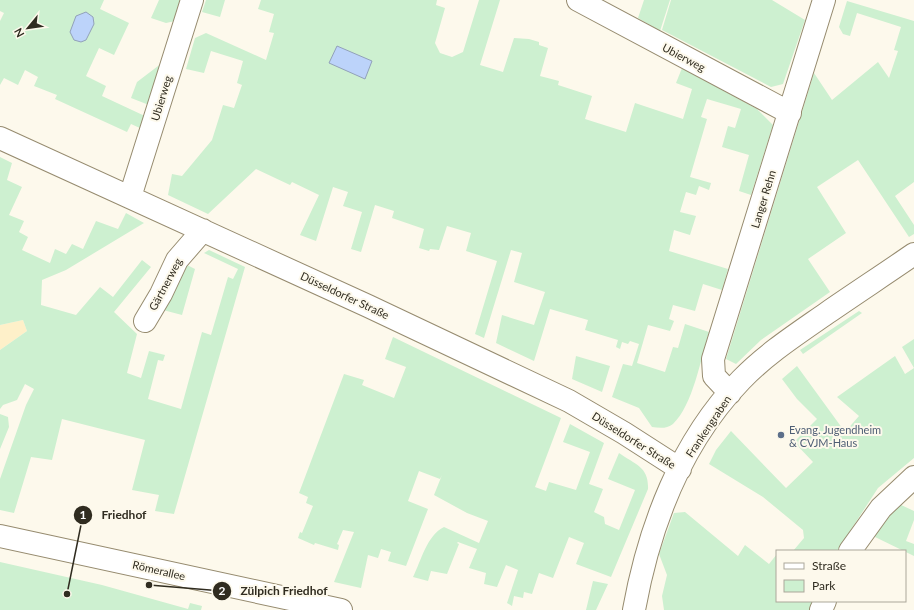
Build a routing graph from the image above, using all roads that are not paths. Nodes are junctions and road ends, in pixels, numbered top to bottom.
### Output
1 (192, 0) edge
2 (578, 0) edge
3 (824, 0) edge
4 (790, 113) junction
5 (0, 138) edge
6 (130, 197) junction
7 (203, 230) junction
8 (914, 254) edge
9 (145, 321) dead end
10 (730, 393) junction
11 (680, 469) junction
12 (914, 477) edge
13 (0, 536) edge
14 (851, 550) edge
15 (341, 610) edge
16 (634, 610) edge

1 - 6 street, Ubierweg
2 - 4 street, Ubierweg
3 - 4 street, Langer Rehn
4 - 10 street, Langer Rehn
5 - 6 street, Düsseldorfer Straße
6 - 7 street, Düsseldorfer Straße
7 - 9 street, Gärtnerweg
7 - 11 street, Düsseldorfer Straße
8 - 10 street, Frankengraben
10 - 11 street, Frankengraben
11 - 16 street, Frankengraben
12 - 14 street
13 - 15 street, Römerallee

